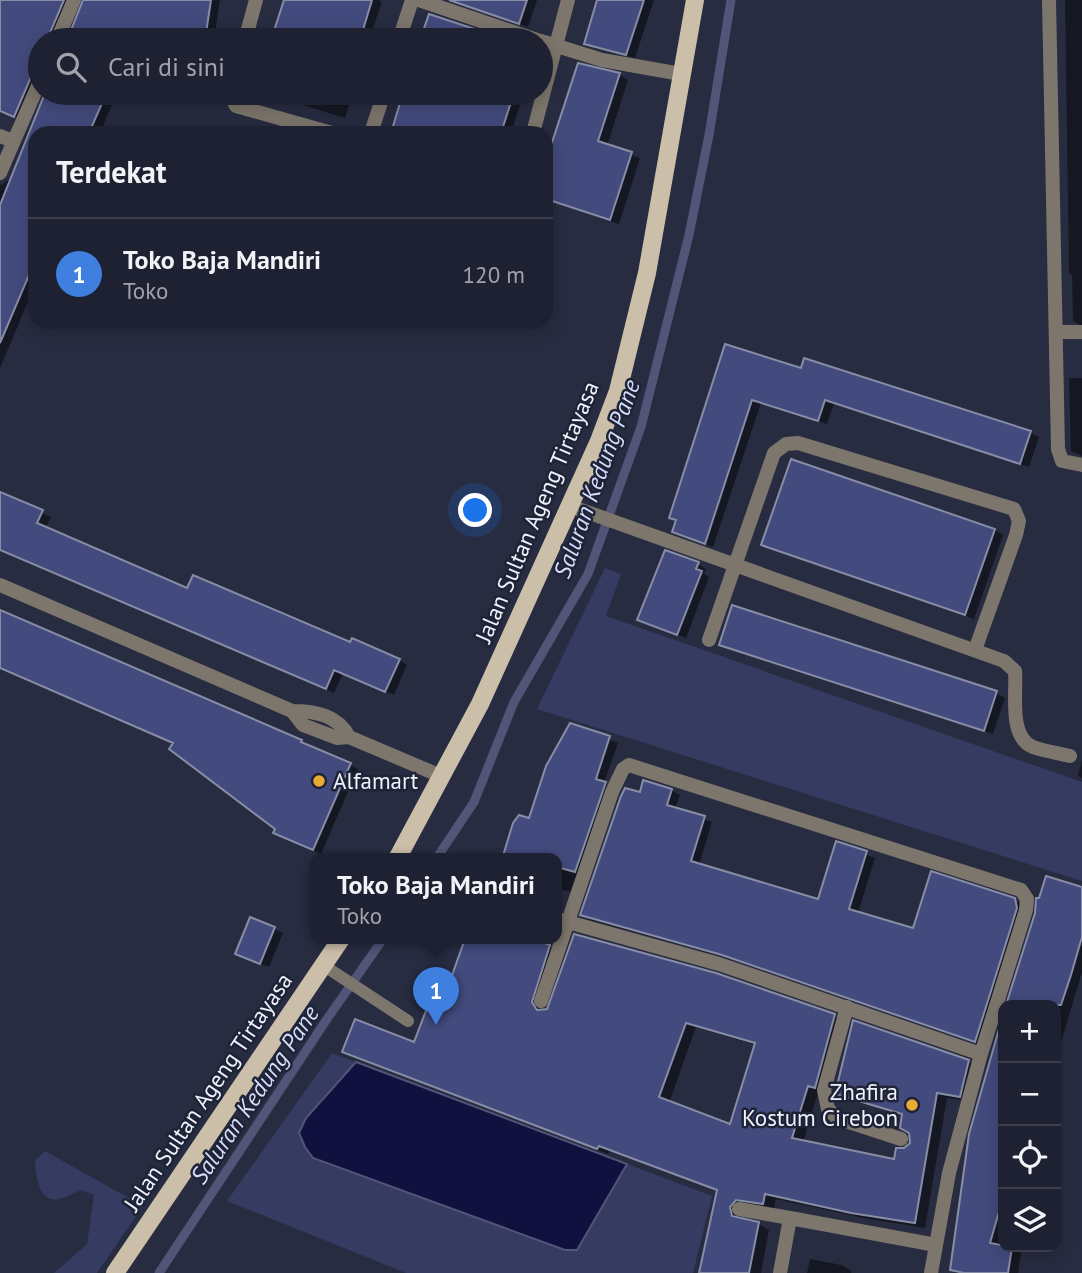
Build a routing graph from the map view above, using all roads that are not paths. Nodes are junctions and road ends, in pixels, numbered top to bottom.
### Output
1 (74, 0) edge
2 (256, 0) edge
3 (412, 0) edge
4 (419, 0) edge
5 (568, 0) edge
6 (695, 0) edge
7 (1049, 0) edge
8 (62, 28) edge
9 (248, 28) edge
10 (403, 28) edge
11 (501, 28) edge
12 (553, 46) edge
13 (556, 47) junction
14 (553, 58) edge
15 (681, 74) junction
16 (28, 102) edge
17 (236, 105) edge
18 (380, 105) edge
19 (540, 105) edge
20 (307, 126) edge
21 (373, 126) edge
22 (535, 126) edge
23 (7, 138) edge
24 (0, 173) edge
25 (1057, 332) junction
26 (1082, 332) edge
27 (1082, 465) edge
28 (570, 506) junction
29 (735, 565) junction
30 (0, 585) edge
31 (709, 640) dead end
32 (975, 650) junction
33 (1070, 756) dead end
34 (441, 776) junction
35 (400, 853) edge
36 (562, 917) edge
37 (562, 920) edge
38 (339, 944) edge
39 (555, 944) edge
40 (329, 969) junction
41 (541, 1001) dead end
42 (848, 1007) junction
43 (408, 1021) dead end
44 (981, 1054) junction
45 (901, 1139) dead end
46 (739, 1209) dead end
47 (790, 1218) junction
48 (936, 1245) junction
49 (116, 1273) edge
50 (780, 1273) edge
51 (931, 1273) edge

1 - 8 street
2 - 9 street
3 - 10 street
4 - 11 street
5 - 13 street
6 - 15 main road, Jalan Sultan Ageng Tirtayasa
7 - 25 street
12 - 13 street
13 - 14 street
13 - 15 street
15 - 28 main road, Jalan Sultan Ageng Tirtayasa
16 - 23 street
17 - 20 street
18 - 21 street
19 - 22 street
23 - 24 street
25 - 26 street
25 - 27 street
28 - 29 street
28 - 34 main road, Jalan Sultan Ageng Tirtayasa
29 - 31 street
29 - 32 street
29 - 32 street
30 - 34 street
32 - 33 street
34 - 35 main road, Jalan Sultan Ageng Tirtayasa
36 - 44 street
37 - 42 street
38 - 40 main road, Jalan Sultan Ageng Tirtayasa
39 - 41 street
40 - 43 lane
40 - 49 main road, Jalan Sultan Ageng Tirtayasa
42 - 44 street
42 - 45 street
44 - 48 street
46 - 47 street
47 - 48 street
47 - 50 street
48 - 51 street

